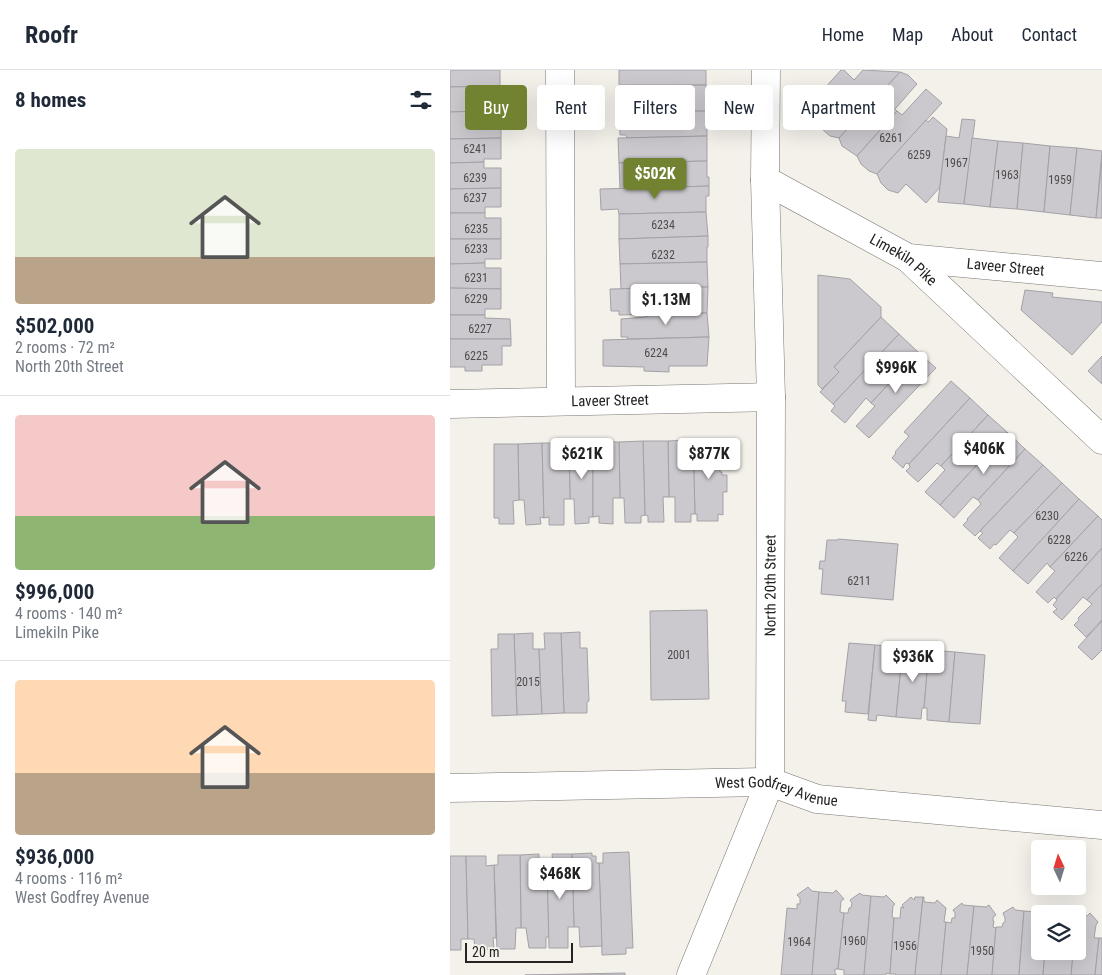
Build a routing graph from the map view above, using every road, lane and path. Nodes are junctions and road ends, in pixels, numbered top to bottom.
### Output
1 (560, 70) edge
2 (766, 70) edge
3 (765, 180) junction
4 (908, 258) junction
5 (1102, 276) edge
6 (771, 397) junction
7 (561, 401) junction
8 (450, 404) edge
9 (1102, 440) edge
10 (770, 782) junction
11 (450, 788) edge
12 (1102, 824) edge
13 (691, 975) edge

1 - 7 street
2 - 3 street
3 - 4 street, Limekiln Pike
3 - 6 street, North 20th Street
4 - 5 street, Laveer Street
4 - 9 street, Limekiln Pike
6 - 7 street, Laveer Street
6 - 10 street, North 20th Street
7 - 8 street, Laveer Street
10 - 11 street, West Godfrey Avenue
10 - 12 street, West Godfrey Avenue
10 - 13 street, North 20th Street

